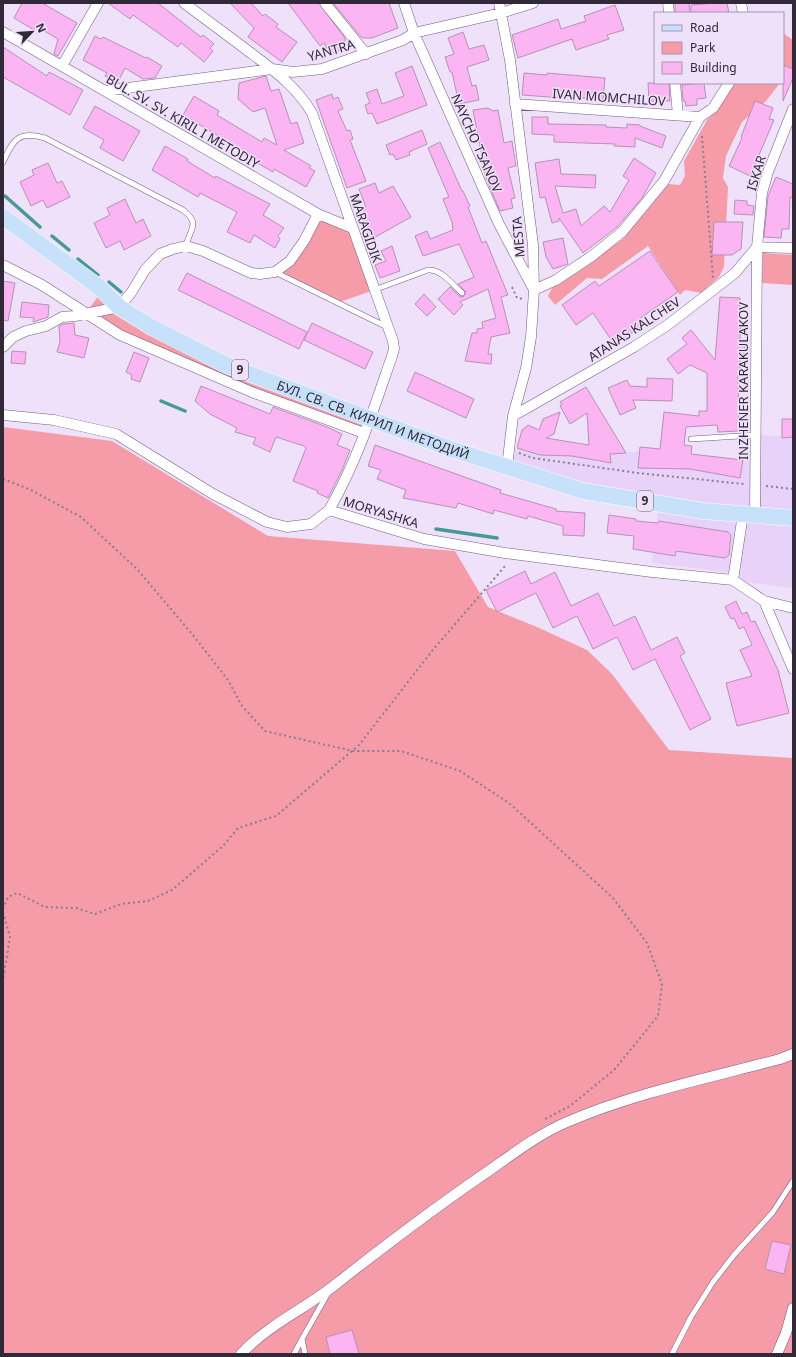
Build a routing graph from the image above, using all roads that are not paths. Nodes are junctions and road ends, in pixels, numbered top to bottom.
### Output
1 (98, 3) edge
2 (184, 3) edge
3 (326, 3) edge
4 (404, 3) edge
5 (499, 3) edge
6 (533, 3) edge
7 (501, 13) junction
8 (3, 32) edge
9 (414, 33) junction
10 (366, 54) junction
11 (62, 66) junction
12 (272, 69) junction
13 (675, 84) edge
14 (728, 84) edge
15 (105, 91) junction
16 (515, 104) junction
17 (793, 109) edge
18 (678, 115) junction
19 (700, 117) junction
20 (3, 162) edge
21 (318, 214) junction
22 (3, 217) edge
23 (352, 228) junction
24 (186, 246) junction
25 (757, 247) junction
26 (793, 248) edge
27 (3, 265) edge
28 (275, 272) junction
29 (374, 290) junction
30 (534, 290) junction
31 (462, 293) dead end
32 (119, 307) junction
33 (85, 314) junction
34 (388, 327) junction
35 (3, 347) edge
36 (3, 415) edge
37 (513, 416) junction
38 (366, 426) junction
39 (756, 435) junction
40 (691, 439) dead end
41 (507, 467) junction
42 (330, 510) junction
43 (749, 515) junction
44 (791, 518) edge
45 (733, 580) junction
46 (764, 601) junction
47 (793, 608) edge
48 (793, 669) edge
49 (793, 1054) edge
50 (793, 1181) edge
51 (330, 1289) junction
52 (793, 1308) edge
53 (302, 1339) junction
54 (241, 1354) edge
55 (294, 1354) edge
56 (304, 1354) edge
57 (672, 1354) edge
58 (777, 1354) edge

1 - 11 street
2 - 12 street, MARAGIDIK
3 - 10 street
4 - 9 street, NAYCHO TSANOV
5 - 7 street, MESTA
6 - 7 street, YANTRA
7 - 9 street, YANTRA
7 - 16 street, MESTA
8 - 11 street, BUL. SV. SV. KIRIL I METODIY
9 - 10 street, YANTRA
9 - 30 street, NAYCHO TSANOV
10 - 12 street, YANTRA
11 - 15 street, BUL. SV. SV. KIRIL I METODIY
12 - 15 street, YANTRA
12 - 23 street, MARAGIDIK
13 - 18 street
14 - 19 street
15 - 21 street, BUL. SV. SV. KIRIL I METODIY
16 - 18 street, IVAN MOMCHILOV
16 - 30 street, MESTA
17 - 25 street, ISKAR
18 - 19 street, IVAN MOMCHILOV
19 - 30 street
20 - 24 lane
21 - 23 street, BUL. SV. SV. KIRIL I METODIY
21 - 28 street
22 - 32 main road, БУЛ. СВ. СВ. КИРИЛ И МЕТОДИЙ / 9
23 - 29 street, MARAGIDIK
24 - 28 street
24 - 32 street
25 - 26 street
25 - 37 street, ATANAS KALCHEV
25 - 39 street, INZHENER KARAKULAKOV
27 - 33 street
28 - 34 lane
29 - 31 lane
29 - 34 street, MARAGIDIK
30 - 37 street, MESTA
32 - 33 street
32 - 38 main road, БУЛ. СВ. СВ. КИРИЛ И МЕТОДИЙ / 9
33 - 35 street
33 - 38 street
34 - 38 street, MARAGIDIK
36 - 42 street, MORYASHKA
37 - 41 street, MESTA
38 - 41 main road, БУЛ. СВ. СВ. КИРИЛ И МЕТОДИЙ / 9
38 - 42 street, MARAGIDIK
39 - 40 lane
39 - 43 street, INZHENER KARAKULAKOV
41 - 43 main road, БУЛ. СВ. СВ. КИРИЛ И МЕТОДИЙ / 9
42 - 45 street, MORYASHKA
43 - 44 main road, БУЛ. СВ. СВ. КИРИЛ И МЕТОДИЙ / 9
43 - 45 street, INZHENER KARAKULAKOV
45 - 46 street
46 - 47 street
46 - 48 street
49 - 51 street
50 - 57 lane
51 - 53 lane
51 - 54 street
52 - 58 street
53 - 55 lane
53 - 56 lane

